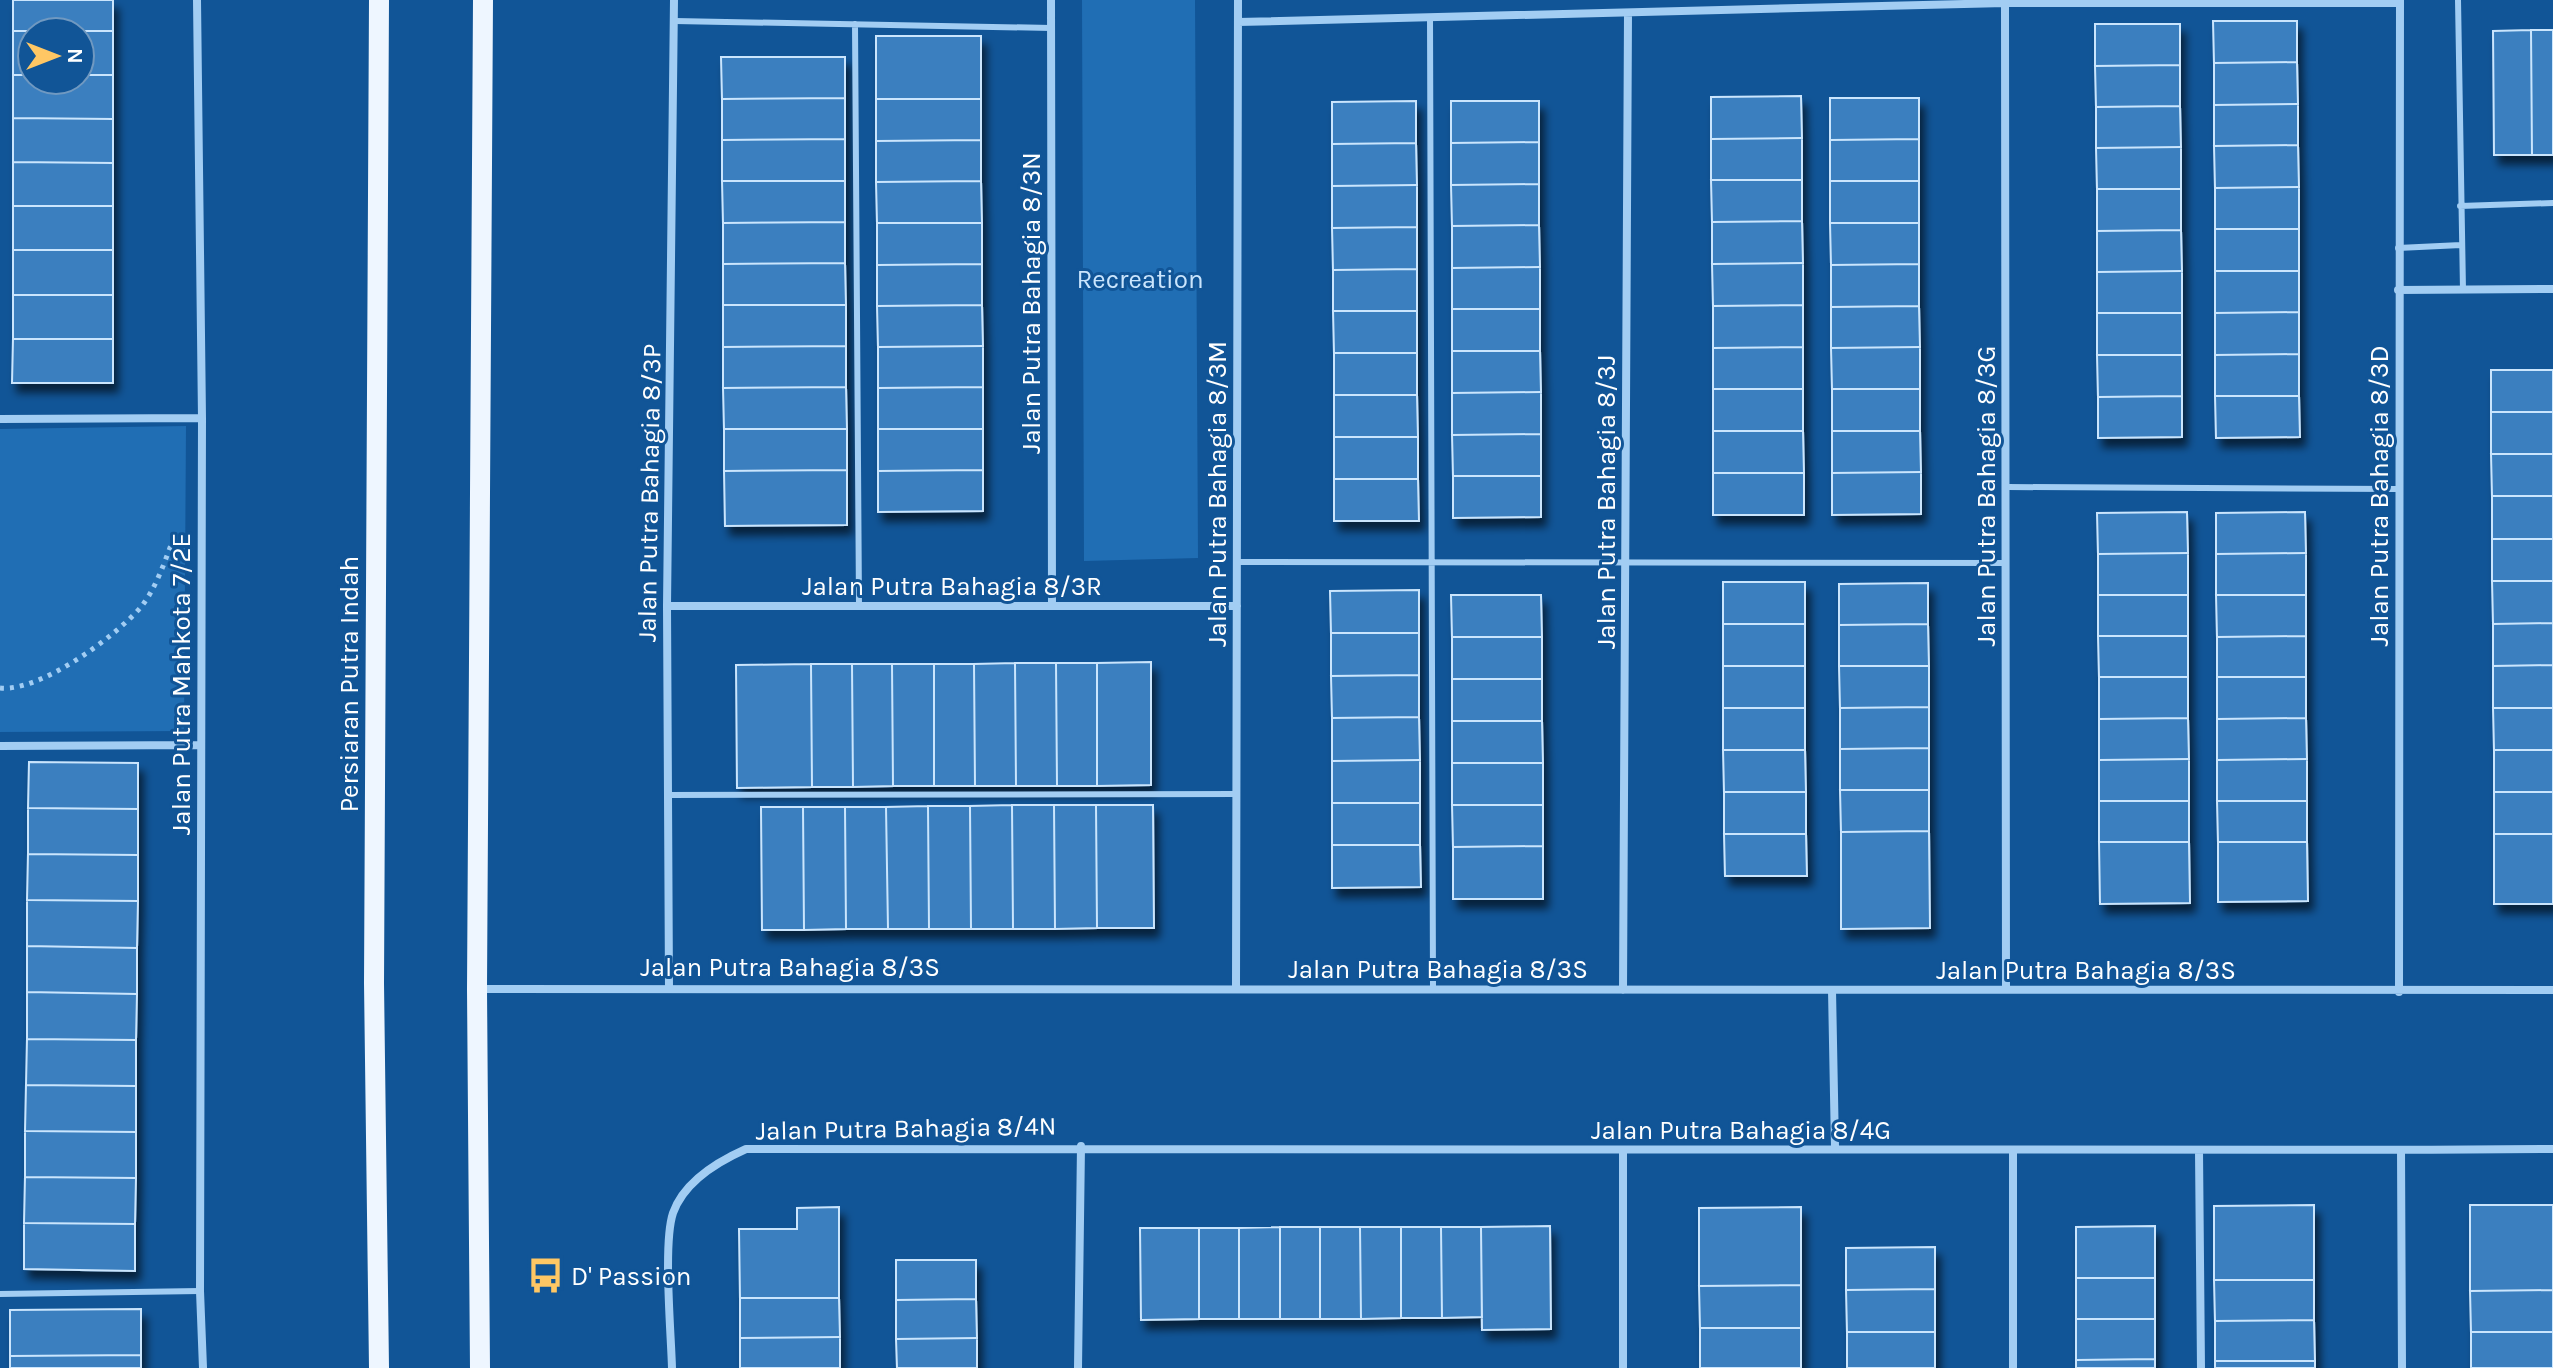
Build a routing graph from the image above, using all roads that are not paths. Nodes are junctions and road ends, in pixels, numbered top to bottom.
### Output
1 (197, 0) edge
2 (379, 0) edge
3 (483, 0) edge
4 (674, 0) edge
5 (1051, 0) edge
6 (1238, 0) edge
7 (2458, 0) edge
8 (2400, 2) edge
9 (2005, 3) junction
10 (1628, 14) junction
11 (1430, 18) junction
12 (675, 21) junction
13 (1238, 22) junction
14 (855, 24) junction
15 (1051, 28) junction
16 (2553, 203) edge
17 (2460, 206) junction
18 (2461, 245) junction
19 (2398, 248) junction
20 (2553, 289) edge
21 (2398, 290) junction
22 (2463, 290) junction
23 (202, 418) junction
24 (0, 419) edge
25 (2008, 487) junction
26 (2398, 489) junction
27 (1237, 562) junction
28 (1430, 562) junction
29 (1626, 562) junction
30 (2006, 563) junction
31 (667, 606) junction
32 (859, 606) junction
33 (1052, 606) junction
34 (1237, 606) junction
35 (201, 745) junction
36 (0, 746) edge
37 (1237, 794) junction
38 (667, 795) junction
39 (669, 987) junction
40 (1236, 988) junction
41 (477, 989) junction
42 (1433, 989) junction
43 (2006, 989) junction
44 (1623, 990) junction
45 (1832, 990) junction
46 (2553, 990) edge
47 (2399, 992) junction
48 (1081, 1146) junction
49 (1835, 1147) junction
50 (2553, 1149) edge
51 (2401, 1150) junction
52 (1623, 1151) junction
53 (2199, 1151) junction
54 (2013, 1153) junction
55 (200, 1291) junction
56 (0, 1294) edge
57 (203, 1368) edge
58 (379, 1368) edge
59 (480, 1368) edge
60 (672, 1368) edge
61 (1078, 1368) edge
62 (1623, 1368) edge
63 (2013, 1368) edge
64 (2201, 1368) edge
65 (2402, 1368) edge

1 - 23 street, Jalan Putra Mahkota 7/2E
2 - 58 main road, Persiaran Putra Indah
3 - 41 main road
4 - 12 street, Jalan Putra Bahagia 8/3P
5 - 15 street, Jalan Putra Bahagia 8/3N
6 - 13 street, Jalan Putra Bahagia 8/3M
7 - 17 lane
8 - 9 street
8 - 19 street, Jalan Putra Bahagia 8/3D
9 - 10 street
9 - 25 street, Jalan Putra Bahagia 8/3G
10 - 11 street
10 - 29 street, Jalan Putra Bahagia 8/3J
11 - 13 street
11 - 28 lane
12 - 14 lane
12 - 31 street, Jalan Putra Bahagia 8/3P
13 - 27 street, Jalan Putra Bahagia 8/3M
14 - 15 lane
14 - 32 lane
15 - 33 street, Jalan Putra Bahagia 8/3N
16 - 17 lane
17 - 18 lane
18 - 19 lane
18 - 22 lane
19 - 21 street, Jalan Putra Bahagia 8/3D
20 - 22 street
21 - 22 street
21 - 26 street, Jalan Putra Bahagia 8/3D
23 - 24 street
23 - 35 street, Jalan Putra Mahkota 7/2E
25 - 26 lane
25 - 30 street, Jalan Putra Bahagia 8/3G
26 - 47 street, Jalan Putra Bahagia 8/3D
27 - 28 lane
27 - 34 street, Jalan Putra Bahagia 8/3M
28 - 29 lane
28 - 42 lane
29 - 30 lane
29 - 44 street, Jalan Putra Bahagia 8/3J
30 - 43 street, Jalan Putra Bahagia 8/3G
31 - 32 street, Jalan Putra Bahagia 8/3R
31 - 38 street, Jalan Putra Bahagia 8/3P
32 - 33 street, Jalan Putra Bahagia 8/3R
33 - 34 street, Jalan Putra Bahagia 8/3R
34 - 37 street, Jalan Putra Bahagia 8/3M
35 - 36 street
35 - 55 street, Jalan Putra Mahkota 7/2E
37 - 38 lane
37 - 40 street, Jalan Putra Bahagia 8/3M
38 - 39 street, Jalan Putra Bahagia 8/3P
39 - 40 street, Jalan Putra Bahagia 8/3S
39 - 41 street, Jalan Putra Bahagia 8/3S
40 - 42 street, Jalan Putra Bahagia 8/3S
41 - 59 main road
42 - 44 street, Jalan Putra Bahagia 8/3S
43 - 45 street, Jalan Putra Bahagia 8/3S
43 - 47 street, Jalan Putra Bahagia 8/3S
44 - 45 street, Jalan Putra Bahagia 8/3S
45 - 49 street
46 - 47 street, Jalan Putra Bahagia 8/3S
48 - 52 street, Jalan Putra Bahagia 8/4G
48 - 60 street, Jalan Putra Bahagia 8/4N
48 - 61 street
49 - 52 street, Jalan Putra Bahagia 8/4G
49 - 54 street, Jalan Putra Bahagia 8/4G
50 - 51 street, Jalan Putra Bahagia 8/4G
51 - 53 street, Jalan Putra Bahagia 8/4G
51 - 65 street
52 - 62 street
53 - 54 street, Jalan Putra Bahagia 8/4G
53 - 64 street
54 - 63 street
55 - 56 lane
55 - 57 street, Jalan Putra Mahkota 7/2E

